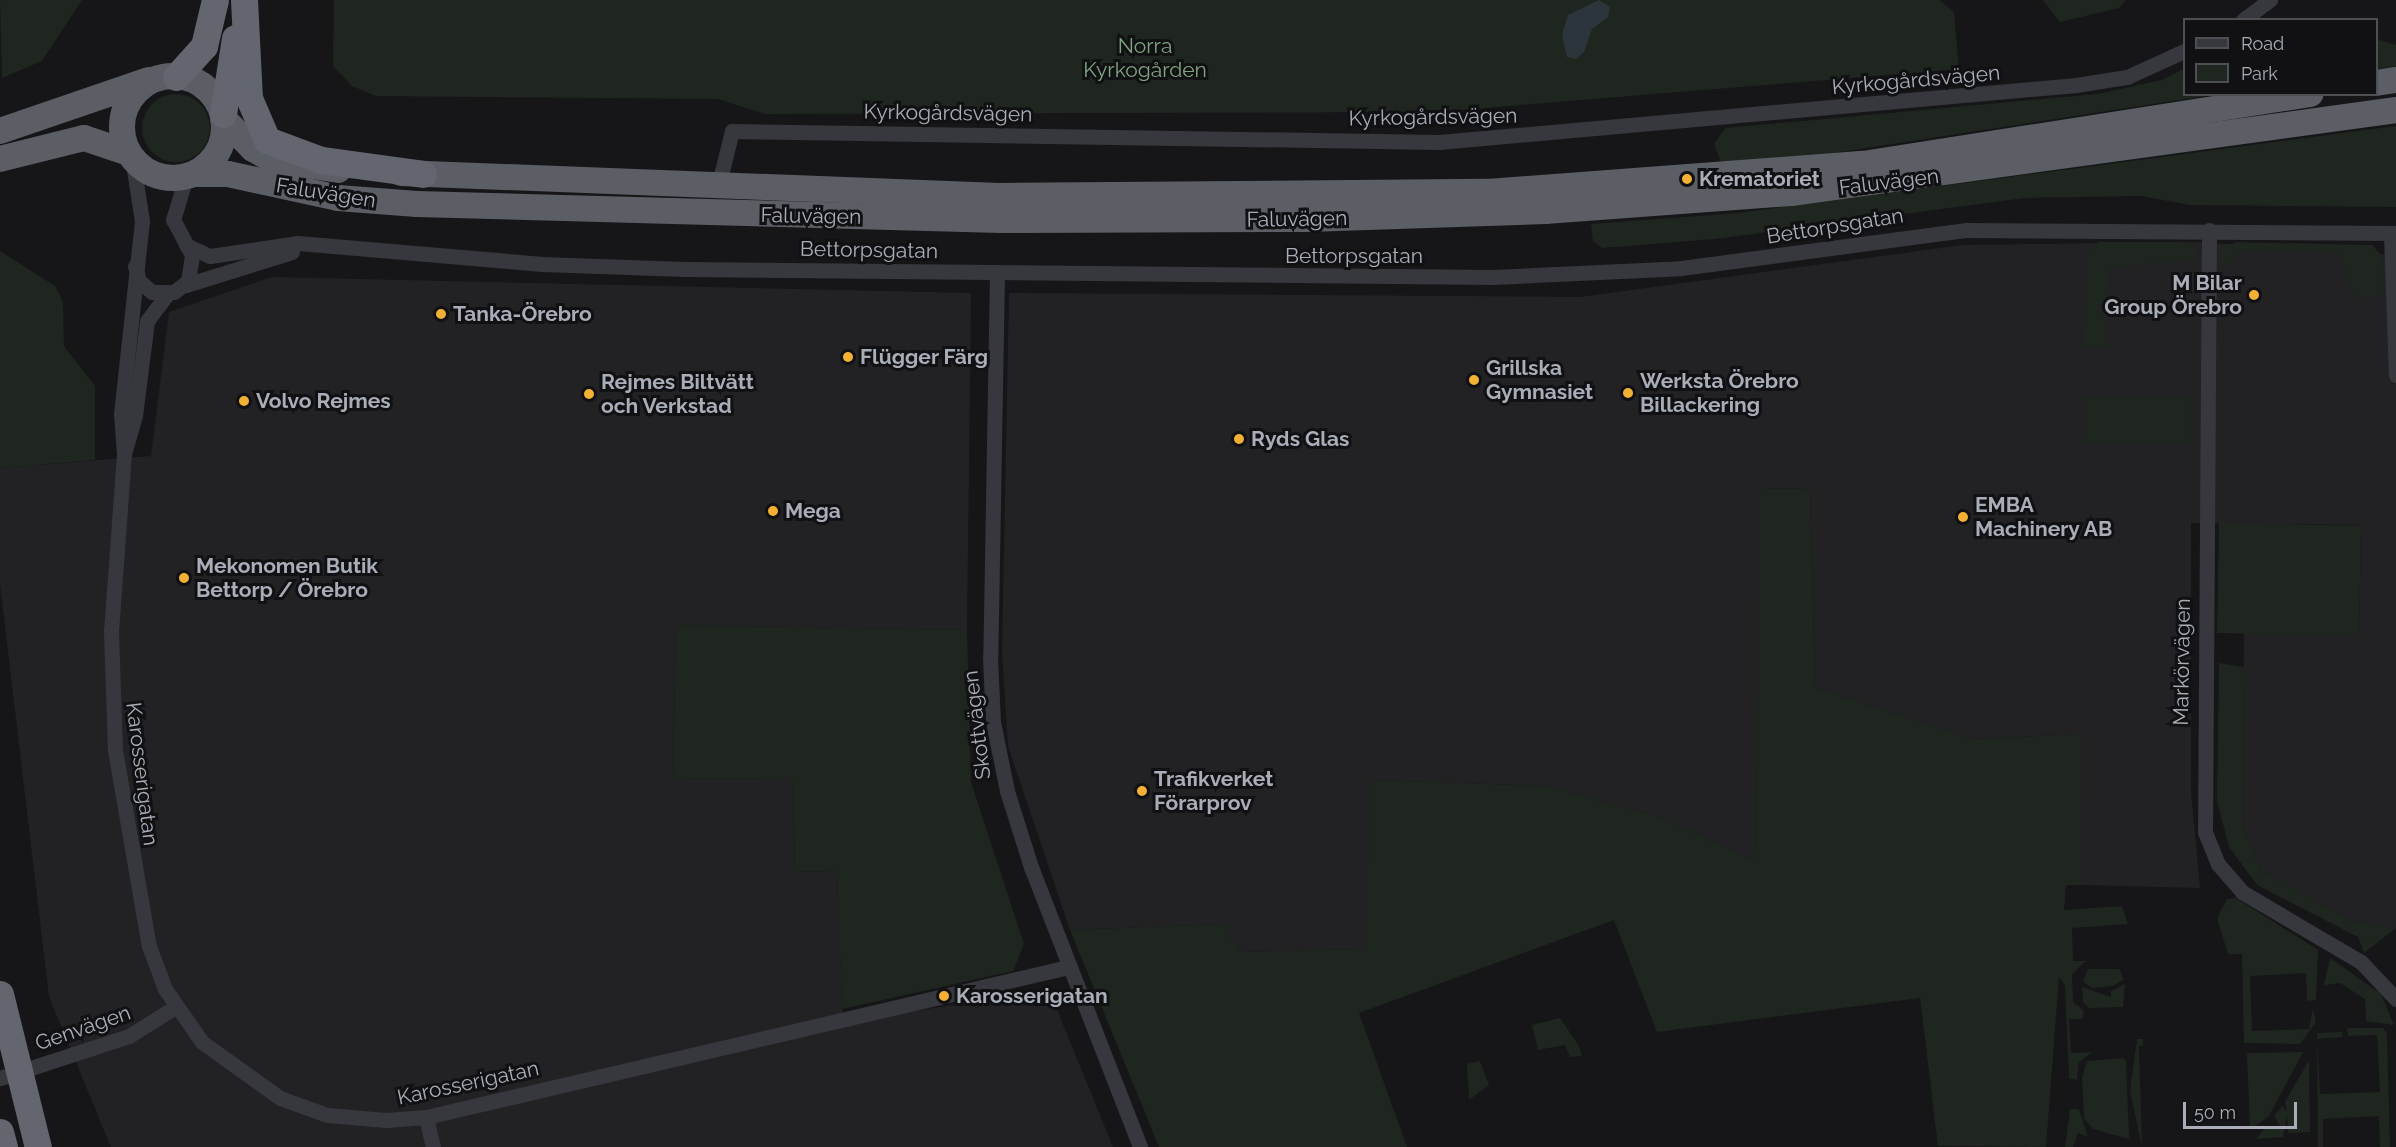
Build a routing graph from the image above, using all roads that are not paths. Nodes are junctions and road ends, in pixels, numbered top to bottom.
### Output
1 (215, 0) edge
2 (244, 0) edge
3 (2270, 0) edge
4 (2246, 18) edge
5 (2183, 51) edge
6 (167, 77) junction
7 (2396, 80) edge
8 (2378, 83) edge
9 (2299, 96) edge
10 (2396, 110) edge
11 (223, 116) junction
12 (0, 131) edge
13 (131, 155) junction
14 (0, 159) edge
15 (423, 174) junction
16 (190, 176) junction
17 (718, 187) junction
18 (1000, 208) junction
19 (1029, 208) junction
20 (2209, 230) junction
21 (2393, 233) edge
22 (186, 245) junction
23 (315, 248) junction
24 (135, 266) junction
25 (997, 273) junction
26 (186, 285) junction
27 (167, 294) junction
28 (2394, 301) edge
29 (2396, 375) edge
30 (124, 454) junction
31 (1068, 967) junction
32 (0, 994) edge
33 (2396, 999) edge
34 (175, 1007) junction
35 (13, 1075) edge
36 (426, 1117) junction
37 (0, 1132) edge
38 (4, 1147) edge
39 (38, 1147) edge
40 (433, 1147) edge
41 (1140, 1147) edge

1 - 6 highway
2 - 11 highway
2 - 15 highway
3 - 4 street
5 - 17 street, Kyrkogårdsvägen
6 - 11 highway
6 - 12 highway
6 - 13 highway
7 - 8 highway
9 - 19 highway, Faluvägen
10 - 19 highway, Faluvägen
11 - 15 highway, Faluvägen
11 - 16 highway
13 - 14 highway
13 - 16 highway
13 - 24 street, Karosserigatan
15 - 17 highway, Faluvägen
16 - 18 highway, Faluvägen
16 - 22 street
17 - 18 highway, Faluvägen
18 - 19 highway, Faluvägen
20 - 21 street, Bettorpsgatan
20 - 25 street, Bettorpsgatan
20 - 33 street, Markörvägen
21 - 28 street, Bettorpsgatan
22 - 23 street, Bettorpsgatan
22 - 26 street
23 - 25 street, Bettorpsgatan
23 - 26 street, Bettorpsgatan
24 - 27 street
24 - 30 street, Karosserigatan
25 - 31 street, Skottvägen
26 - 27 street, Karosserigatan
27 - 30 street, Karosserigatan
28 - 29 street, Bettorpsgatan
30 - 34 street, Karosserigatan
31 - 36 street, Karosserigatan
31 - 41 street, Skottvägen
32 - 35 highway
34 - 35 street, Genvägen
34 - 36 street, Karosserigatan
35 - 39 highway
36 - 40 street
37 - 38 highway

